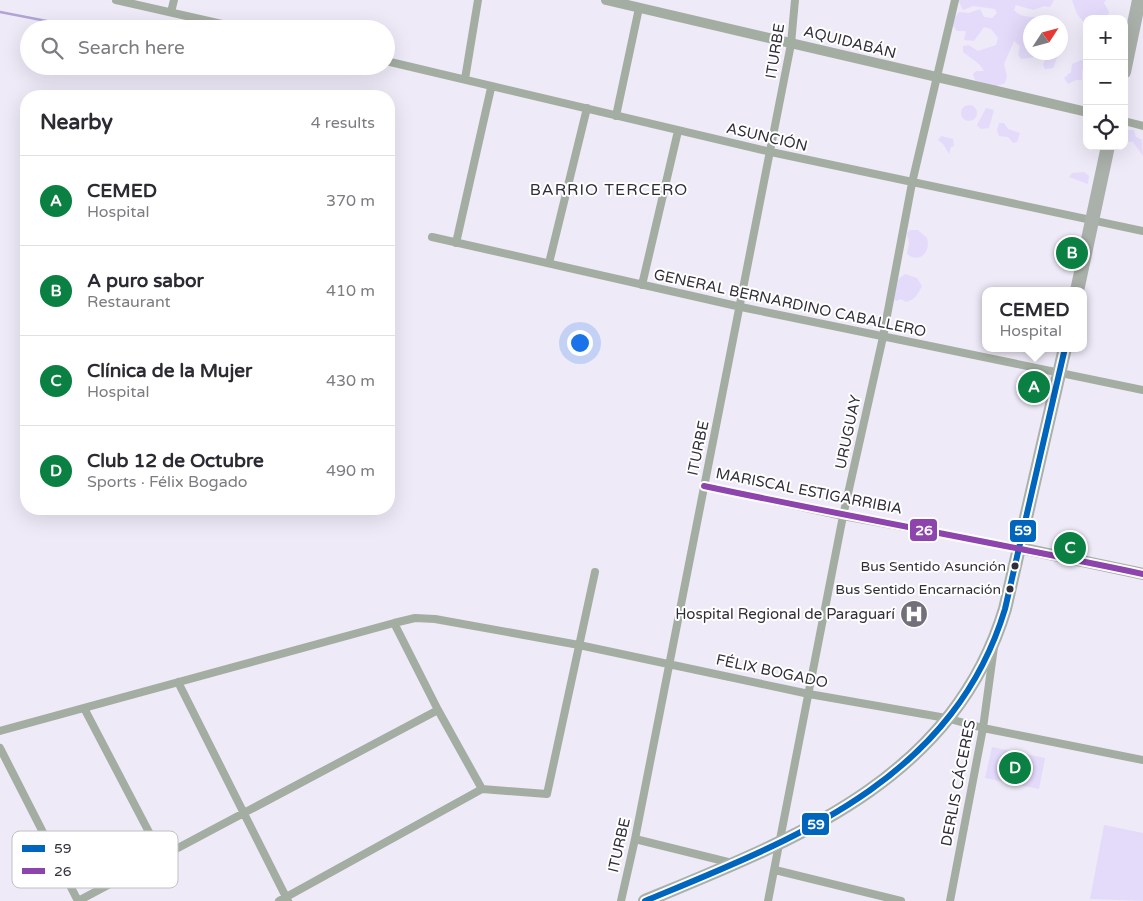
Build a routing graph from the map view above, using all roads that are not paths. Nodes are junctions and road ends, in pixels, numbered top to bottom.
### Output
1 (116, 0) edge
2 (174, 0) edge
3 (478, 0) edge
4 (606, 0) edge
5 (796, 0) edge
6 (955, 0) edge
7 (1140, 0) edge
8 (639, 8) junction
9 (171, 12) junction
10 (205, 20) edge
11 (791, 44) junction
12 (1127, 60) edge
13 (395, 63) edge
14 (465, 79) junction
15 (937, 79) junction
16 (491, 88) junction
17 (587, 108) junction
18 (1083, 111) edge
19 (616, 116) junction
20 (1128, 122) edge
21 (1143, 126) edge
22 (678, 131) junction
23 (1107, 150) edge
24 (770, 152) junction
25 (912, 183) junction
26 (1093, 220) junction
27 (1143, 231) edge
28 (432, 237) dead end
29 (456, 243) junction
30 (549, 263) junction
31 (642, 285) junction
32 (1078, 287) edge
33 (741, 307) junction
34 (883, 337) junction
35 (1064, 352) edge
36 (1060, 371) junction
37 (1143, 390) edge
38 (704, 486) junction
39 (843, 516) junction
40 (1020, 548) junction
41 (595, 572) dead end
42 (1143, 574) edge
43 (394, 623) junction
44 (995, 641) junction
45 (579, 645) junction
46 (670, 664) junction
47 (178, 682) junction
48 (809, 694) junction
49 (84, 708) junction
50 (438, 710) junction
51 (946, 718) junction
52 (983, 728) junction
53 (0, 731) edge
54 (0, 748) edge
55 (1143, 760) edge
56 (482, 789) junction
57 (244, 813) junction
58 (42, 831) edge
59 (148, 831) edge
60 (636, 839) junction
61 (780, 843) junction
62 (178, 848) edge
63 (736, 864) junction
64 (776, 870) junction
65 (71, 888) edge
66 (103, 888) edge
67 (284, 900) edge
68 (78, 901) edge
69 (621, 901) edge
70 (645, 901) edge
71 (768, 901) edge
72 (900, 901) edge
73 (950, 901) edge

1 - 9 street
2 - 9 street
3 - 14 street
4 - 8 street, AQUIDABÁN
5 - 11 street, ITURBE
6 - 15 street, URUGUAY
7 - 12 highway
8 - 11 street, AQUIDABÁN
8 - 19 street
9 - 10 street
11 - 15 street, AQUIDABÁN
11 - 24 street, ITURBE
13 - 14 street, ASUNCIÓN
14 - 16 street, ASUNCIÓN
15 - 18 street, AQUIDABÁN
15 - 25 street, URUGUAY
16 - 17 street, ASUNCIÓN
16 - 29 street
17 - 19 street, ASUNCIÓN
17 - 30 street
19 - 22 street, ASUNCIÓN
20 - 21 street
22 - 24 street, ASUNCIÓN
22 - 31 street
23 - 26 highway
24 - 25 street, ASUNCIÓN
24 - 33 street, ITURBE
25 - 26 street, ASUNCIÓN
25 - 34 street, URUGUAY
26 - 27 street, ASUNCIÓN
26 - 32 highway
28 - 29 street, GENERAL BERNARDINO CABALLERO
29 - 30 street, GENERAL BERNARDINO CABALLERO
30 - 31 street, GENERAL BERNARDINO CABALLERO
31 - 33 street, GENERAL BERNARDINO CABALLERO
33 - 34 street, GENERAL BERNARDINO CABALLERO
33 - 38 street, ITURBE
34 - 36 street, GENERAL BERNARDINO CABALLERO
34 - 39 street, URUGUAY
35 - 36 highway
36 - 37 street, GENERAL BERNARDINO CABALLERO
36 - 40 highway
38 - 39 street, MARISCAL ESTIGARRIBIA
38 - 46 street, ITURBE
39 - 40 street, MARISCAL ESTIGARRIBIA
39 - 48 street, URUGUAY
40 - 42 main road, MARISCAL ESTIGARRIBIA
40 - 44 highway
41 - 45 street
43 - 45 street, FÉLIX BOGADO
43 - 47 street, FÉLIX BOGADO
43 - 50 street
44 - 51 highway
44 - 52 street, DERLIS CÁCERES
45 - 46 street, FÉLIX BOGADO
45 - 56 street
46 - 48 street, FÉLIX BOGADO
46 - 60 street, ITURBE
47 - 49 street, FÉLIX BOGADO
47 - 57 street
48 - 51 street, FÉLIX BOGADO
48 - 61 street, URUGUAY
49 - 53 street, FÉLIX BOGADO
49 - 59 street
50 - 56 street
50 - 57 street
51 - 52 street, FÉLIX BOGADO
51 - 61 highway
52 - 55 street, FÉLIX BOGADO
52 - 73 street, DERLIS CÁCERES
54 - 58 street
56 - 67 street
57 - 62 street
57 - 67 street
60 - 63 street
60 - 69 street, ITURBE
61 - 63 highway
61 - 64 street, URUGUAY
63 - 70 highway
64 - 71 street, URUGUAY
64 - 72 street
65 - 68 street
66 - 68 street

